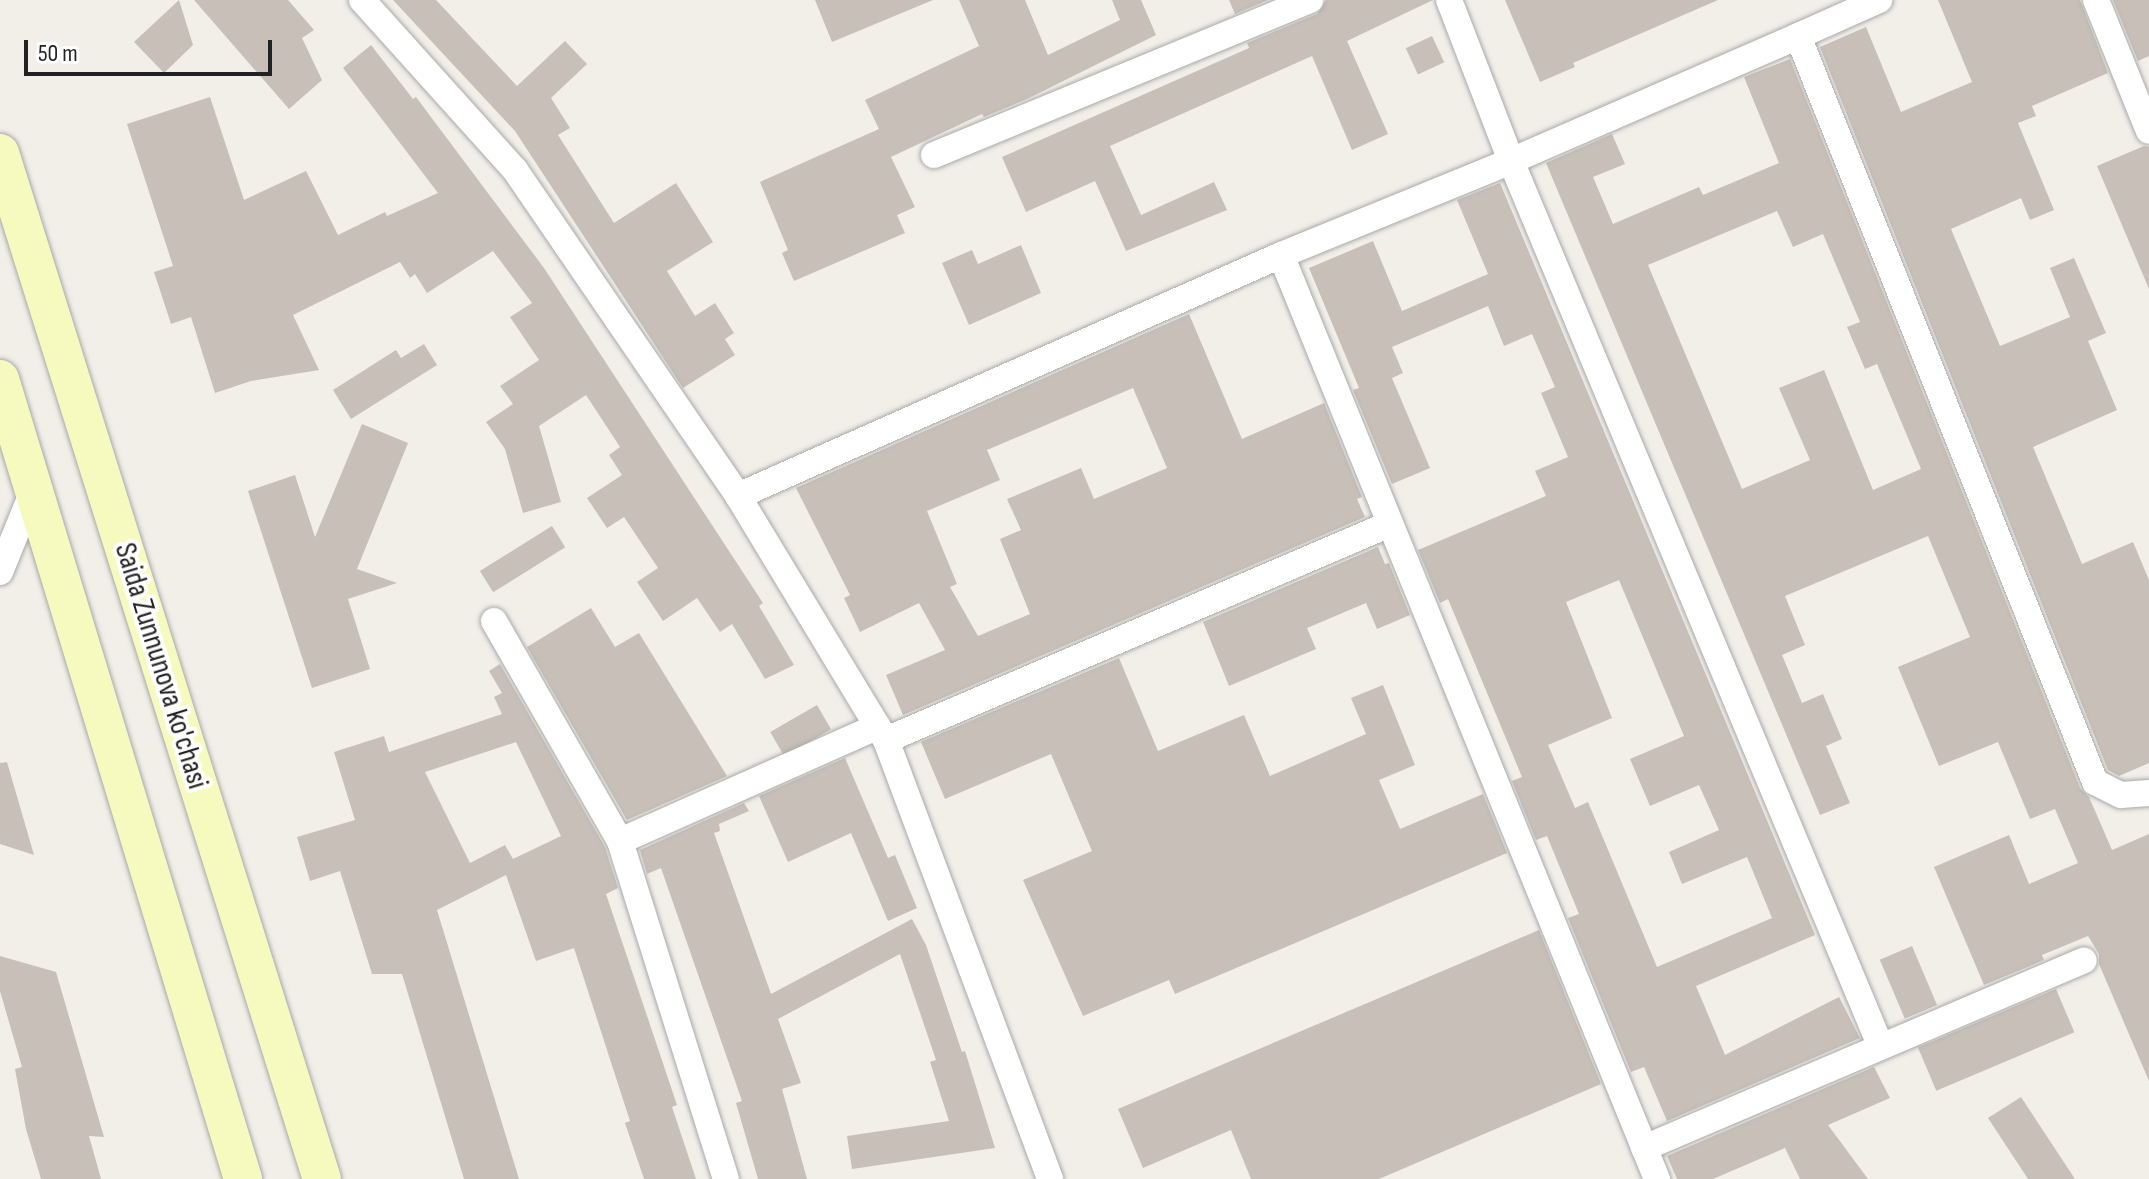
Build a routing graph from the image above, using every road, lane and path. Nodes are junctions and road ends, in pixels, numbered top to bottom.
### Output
1 (362, 0) edge
2 (1310, 0) edge
3 (1449, 0) edge
4 (1879, 0) edge
5 (2096, 0) edge
6 (1798, 36) junction
7 (2149, 131) edge
8 (0, 153) edge
9 (934, 155) dead end
10 (1511, 161) junction
11 (1281, 255) junction
12 (0, 379) edge
13 (33, 491) junction
14 (738, 496) junction
15 (1390, 524) junction
16 (0, 572) edge
17 (494, 621) dead end
18 (882, 733) junction
19 (2149, 793) edge
20 (620, 841) junction
21 (2084, 960) dead end
22 (1880, 1045) junction
23 (1644, 1148) junction
24 (243, 1179) edge
25 (322, 1179) edge
26 (726, 1179) edge
27 (1050, 1179) edge
28 (1657, 1179) edge

1 - 14 street
2 - 9 street
3 - 10 street
4 - 6 street
5 - 7 street
6 - 10 street
6 - 19 street
8 - 25 main road, Saida Zunnunova ko'chasi
10 - 11 street
10 - 22 street
11 - 14 street
11 - 15 street
12 - 13 main road
13 - 16 street
13 - 24 main road
14 - 18 street
15 - 18 street
15 - 23 street
17 - 20 street
18 - 20 street
18 - 27 street
20 - 26 street
21 - 22 street
22 - 23 street
23 - 28 street

